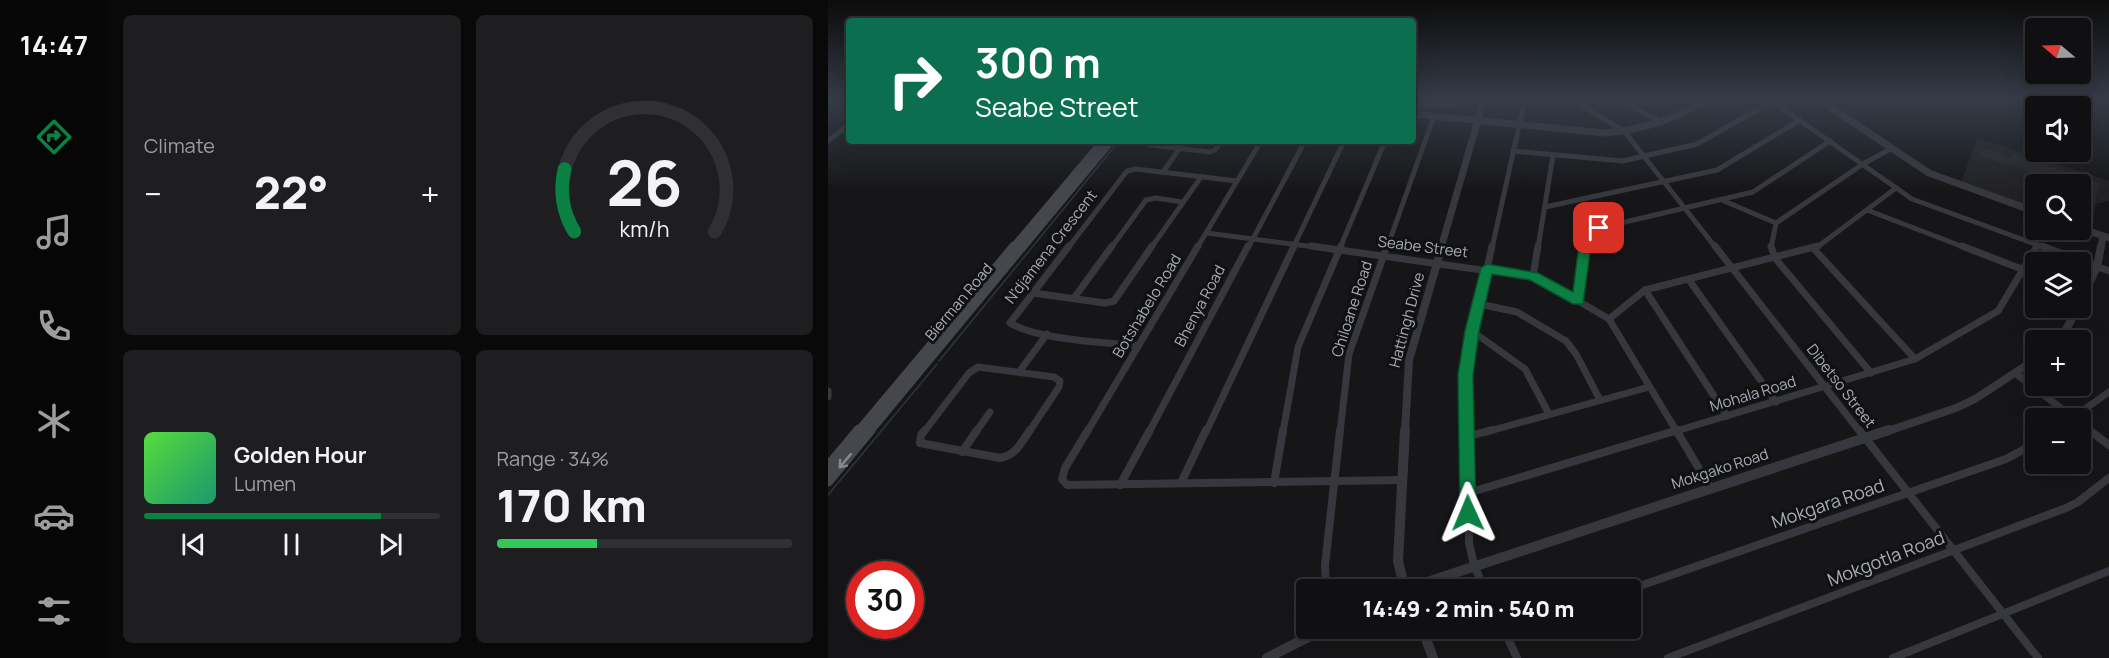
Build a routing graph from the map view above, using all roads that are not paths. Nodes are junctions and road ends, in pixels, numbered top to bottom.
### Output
1 (842, 130) edge
2 (1429, 130) edge
3 (1475, 130) edge
4 (1517, 130) edge
5 (1556, 130) edge
6 (1630, 130) edge
7 (1721, 130) edge
8 (1784, 130) edge
9 (1814, 130) edge
10 (1864, 130) edge
11 (1624, 131) junction
12 (828, 141) edge
13 (1830, 141) junction
14 (1100, 144) edge
15 (1109, 144) edge
16 (1150, 144) edge
17 (1183, 144) edge
18 (1220, 144) edge
19 (1260, 144) edge
20 (1303, 144) edge
21 (1343, 144) edge
22 (1384, 144) edge
23 (1892, 148) junction
24 (1180, 149) junction
25 (1513, 152) junction
26 (1553, 155) junction
27 (1645, 157) junction
28 (1863, 164) junction
29 (1163, 172) junction
30 (1201, 177) junction
31 (1237, 181) junction
32 (1665, 182) junction
33 (1896, 188) junction
34 (1723, 201) junction
35 (1182, 202) junction
36 (1545, 207) junction
37 (1685, 209) junction
38 (2025, 209) edge
39 (1867, 210) junction
40 (1776, 223) junction
41 (2091, 232) edge
42 (1207, 233) junction
43 (2106, 237) edge
44 (1252, 238) junction
45 (1295, 244) junction
46 (2038, 245) junction
47 (1814, 249) junction
48 (1339, 250) junction
49 (1383, 256) junction
50 (1775, 258) junction
51 (1437, 263) junction
52 (2097, 267) junction
53 (1487, 268) junction
54 (1733, 269) junction
55 (2024, 270) junction
56 (2109, 271) edge
57 (1533, 276) junction
58 (2091, 279) edge
59 (1689, 280) junction
60 (1645, 290) junction
61 (1033, 292) junction
62 (1074, 298) junction
63 (1578, 301) junction
64 (1479, 304) junction
65 (1609, 319) junction
66 (1472, 331) junction
67 (1047, 334) junction
68 (1138, 346) junction
69 (1915, 359) junction
70 (2025, 367) edge
71 (1019, 372) junction
72 (1871, 373) junction
73 (2015, 373) junction
74 (1649, 387) junction
75 (1823, 387) junction
76 (2109, 392) edge
77 (1600, 400) junction
78 (1776, 402) junction
79 (2060, 408) edge
80 (2087, 408) edge
81 (990, 412) dead end
82 (1549, 414) junction
83 (1727, 416) junction
84 (2091, 431) edge
85 (1676, 432) junction
86 (1466, 437) junction
87 (1864, 437) junction
88 (2109, 445) edge
89 (2025, 449) edge
90 (962, 452) junction
91 (828, 467) edge
92 (2109, 478) edge
93 (1403, 480) junction
94 (828, 481) edge
95 (1334, 481) junction
96 (1181, 483) junction
97 (1274, 483) junction
98 (1120, 485) junction
99 (1710, 488) junction
100 (1468, 493) junction
101 (1908, 494) junction
102 (1953, 551) junction
103 (1474, 565) junction
104 (2109, 571) edge
105 (1326, 579) edge
106 (1402, 579) edge
107 (1433, 579) edge
108 (1480, 579) edge
109 (1641, 586) edge
110 (2003, 614) junction
111 (1304, 639) edge
112 (1426, 639) edge
113 (1508, 639) edge
114 (1267, 658) edge
115 (1432, 658) edge
116 (1517, 658) edge
117 (1668, 658) edge
118 (1893, 658) edge
119 (2038, 658) edge

1 - 12 street
2 - 49 street, Chiloane Road
3 - 51 street, Hattingh Drive
4 - 25 street
5 - 11 street
6 - 11 street
7 - 27 street
8 - 32 street
9 - 13 street
10 - 23 street
11 - 27 street, Dibetso Street
13 - 28 street
13 - 34 street
14 - 91 main road, Bierman Road
15 -> 94 main road, Bierman Road
16 - 24 street
17 - 24 street
18 - 24 street
19 - 31 street, Botshabelo Road
20 - 44 street, Bhenya Road
21 - 45 street
22 - 48 street
23 - 28 street
23 - 38 street
24 - 29 street
25 - 26 street
25 - 53 street
26 - 27 street
26 - 36 street
27 - 32 street, Dibetso Street
28 - 33 street
28 - 40 street
29 - 30 street, N'djamena Crescent
29 - 61 street, N'djamena Crescent
30 - 31 street, N'djamena Crescent
30 - 35 street
31 - 42 street, Botshabelo Road
32 - 36 street
32 - 37 street, Dibetso Street
33 - 39 street
33 - 46 street
34 - 37 street
34 - 40 street
35 - 62 street
35 - 62 street
36 - 57 street
37 - 54 street, Dibetso Street
37 - 63 street
39 - 47 street
39 - 55 street
40 - 50 street
41 - 43 street
42 - 44 street, Seabe Street
42 - 68 street, Botshabelo Road
43 - 52 street
44 - 45 street, Seabe Street
44 - 98 street, Bhenya Road
45 - 48 street, Seabe Street
45 - 96 street
46 - 52 street
46 - 55 street, Mohala Road
47 - 50 street
47 - 69 street
48 - 49 street, Seabe Street
48 - 97 street
49 - 51 street, Seabe Street
49 - 95 street, Chiloane Road
50 - 54 street
50 - 72 street
51 - 53 street, Seabe Street
51 - 93 street, Hattingh Drive
52 - 56 street
52 - 58 street
53 - 57 street, Seabe Street
53 - 64 street
54 - 59 street
54 - 75 street, Dibetso Street
55 - 69 street, Mohala Road
57 - 63 street, Seabe Street
59 - 60 street
59 - 78 street
60 - 65 street
60 - 83 street
61 - 62 street
61 - 67 street, N'djamena Crescent
63 - 65 street, Seabe Street
64 - 66 street
64 - 77 street
65 - 74 street, Seabe Street
66 - 82 street
66 - 86 street
67 - 68 street, N'djamena Crescent
67 - 71 street
68 - 98 street, Botshabelo Road
69 - 72 street, Mohala Road
70 - 73 street, Mokgako Road
71 - 90 street
71 - 90 street
72 - 75 street, Mohala Road
73 - 79 street
73 - 87 street, Mokgako Road
74 - 77 street
74 - 85 street, Seabe Street
75 - 78 street, Mohala Road
75 - 87 street, Dibetso Street
76 - 80 street
77 - 82 street
78 - 83 street, Mohala Road
81 - 90 street
82 - 86 street
83 - 85 street, Mohala Road
84 - 88 street
85 - 99 street, Seabe Street
85 - 100 street, Mohala Road
86 - 100 street
87 - 99 street, Mokgako Road
87 - 101 street, Dibetso Street
89 - 101 street, Mokgara Road
92 - 102 street, Mokgotla Road
93 - 95 street
93 - 106 street, Hattingh Drive
95 - 97 street
95 - 105 street, Chiloane Road
96 - 97 street
96 - 98 street
99 - 103 street, Mokgako Road
100 - 103 street
101 - 102 street, Dibetso Street
101 - 109 street, Mokgara Road
102 - 110 street, Dibetso Street
102 - 117 street, Mokgotla Road
103 - 107 street, Mokgako Road
103 - 108 street
104 - 110 street
110 - 118 street
110 - 119 street, Dibetso Street
111 - 114 street
112 - 115 street
113 - 116 street

